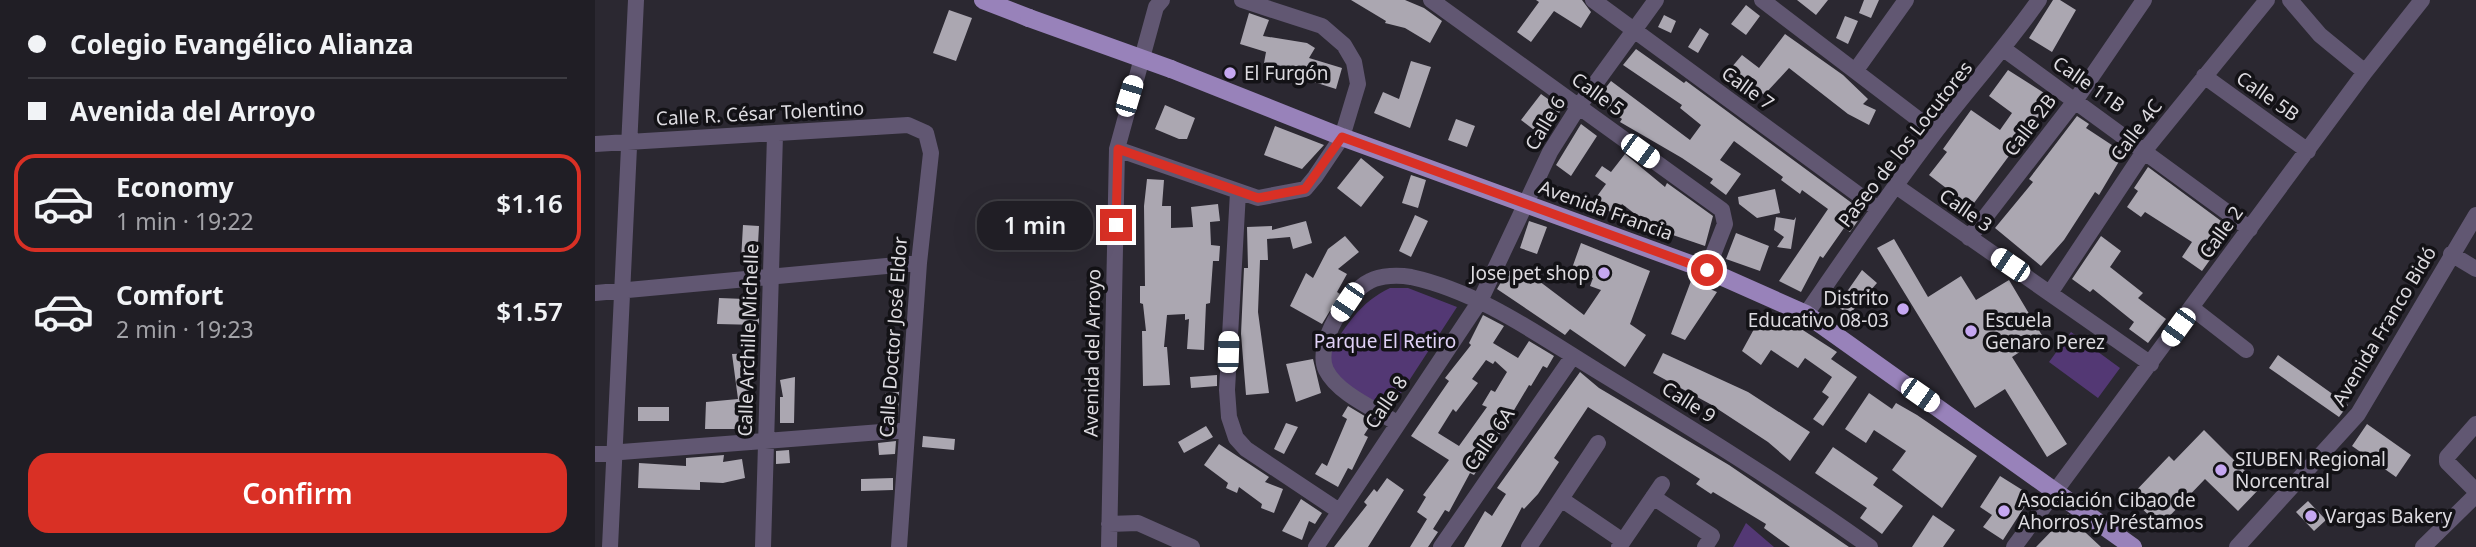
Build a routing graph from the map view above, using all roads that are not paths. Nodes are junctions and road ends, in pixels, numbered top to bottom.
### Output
1 (636, 0) edge
2 (983, 0) edge
3 (1162, 0) edge
4 (1242, 0) edge
5 (1431, 0) edge
6 (1593, 0) edge
7 (1656, 0) edge
8 (1906, 0) edge
9 (2039, 0) edge
10 (2144, 0) edge
11 (2267, 0) edge
12 (2290, 0) edge
13 (2422, 0) edge
14 (1770, 2) edge
15 (1634, 30) junction
16 (2005, 50) junction
17 (1856, 70) junction
18 (2365, 72) junction
19 (2204, 76) junction
20 (2075, 100) junction
21 (1579, 106) junction
22 (1935, 132) junction
23 (926, 133) joint
24 (775, 135) junction
25 (1342, 137) junction
26 (631, 142) junction
27 (595, 144) edge
28 (1118, 149) junction
29 (2145, 150) junction
30 (2308, 150) junction
31 (1896, 186) junction
32 (1238, 192) junction
33 (1526, 204) junction
34 (1878, 209) junction
35 (2476, 215) edge
36 (2250, 229) junction
37 (1969, 238) junction
38 (2451, 254) junction
39 (919, 262) junction
40 (2476, 269) edge
41 (1707, 270) junction
42 (771, 277) junction
43 (624, 290) junction
44 (595, 293) edge
45 (2050, 293) junction
46 (1481, 301) junction
47 (2192, 308) junction
48 (1806, 314) junction
49 (2246, 350) dead end
50 (1573, 356) junction
51 (2151, 364) junction
52 (1397, 423) junction
53 (2476, 424) edge
54 (907, 430) junction
55 (766, 439) junction
56 (1598, 443) dead end
57 (615, 452) junction
58 (595, 454) edge
59 (2056, 492) junction
60 (2476, 493) edge
61 (1561, 499) junction
62 (1339, 511) junction
63 (1109, 524) junction
64 (1621, 544) edge
65 (610, 547) edge
66 (763, 547) edge
67 (899, 547) edge
68 (1109, 547) edge
69 (1192, 547) edge
70 (1317, 547) edge
71 (1441, 547) edge
72 (1529, 547) edge
73 (1705, 547) edge
74 (1870, 547) edge
75 (2014, 547) edge
76 (2133, 547) edge
77 (2237, 547) edge
78 (2423, 547) edge

1 - 26 street
2 - 25 main road, Avenida Francia, bridge
3 - 28 street, Avenida del Arroyo
4 - 25 street
5 - 21 street, Calle 5
6 - 15 street, Calle 7
7 - 15 street, Calle 6
8 - 17 street
9 - 16 street, Paseo de los Locutores
10 - 20 street, Calle 2B
11 - 19 street, Calle 4C
12 - 18 street
13 - 18 street, Calle 2
14 - 17 street
15 - 21 street, Calle 6
15 - 34 street, Calle 7
16 - 20 street, Calle 11B
16 - 22 street, Paseo de los Locutores
17 - 22 street
18 - 30 street, Calle 2
19 - 29 street, Calle 4C
19 - 30 street, Calle 5B
20 - 29 street, Calle 11B
20 - 37 street, Calle 2B
21 - 33 street, Calle 6
21 - 41 street, Calle 5
22 - 31 street, Paseo de los Locutores
23 - 24 street, Calle R. César Tolentino
23 - 39 street, Calle Doctor José Eldor
24 - 26 street, Calle R. César Tolentino
24 - 42 street, Calle Archille Michelle
25 - 32 street
25 - 33 main road, Avenida Francia
26 - 27 street, Calle R. César Tolentino
26 - 43 street
28 - 32 street
28 - 63 street, Avenida del Arroyo
29 - 36 street, Calle 11B
29 - 45 street, Calle 4C
30 - 36 street, Calle 2
31 - 34 street, Paseo de los Locutores
31 - 37 street, Calle 3
32 - 62 street
33 - 41 main road, Avenida Francia
33 - 46 street, Calle 8
34 - 48 street, Paseo de los Locutores
35 - 38 street, Avenida Franco Bidó
36 - 47 street, Calle 2
37 - 45 street, Calle 3
38 - 40 street
38 - 77 street, Avenida Franco Bidó
39 - 42 street
39 - 54 street, Calle Doctor José Eldor
41 - 48 main road, Avenida Francia
42 - 43 street
42 - 55 street, Calle Archille Michelle
43 - 44 street
43 - 57 street
45 - 51 street, Calle 3
46 - 50 street, Calle 9
46 - 52 street, Calle 8
46 - 52 street
47 - 49 street
47 - 51 street, Calle 2
48 - 59 main road, Avenida Francia
50 - 71 street, Calle 6A
50 - 74 street, Calle 9
51 - 59 street, Calle 2
52 - 62 street, Calle 8
53 - 60 street
54 - 55 street
54 - 67 street, Calle Doctor José Eldor
55 - 57 street
55 - 66 street, Calle Archille Michelle
56 - 61 street
57 - 58 street
57 - 65 street
59 - 75 street
59 - 76 main road, Avenida Francia
60 - 78 street
61 - 64 street
61 - 72 street
62 - 70 street, Calle 8
63 - 68 street, Avenida del Arroyo
63 - 69 street
64 - 73 street

